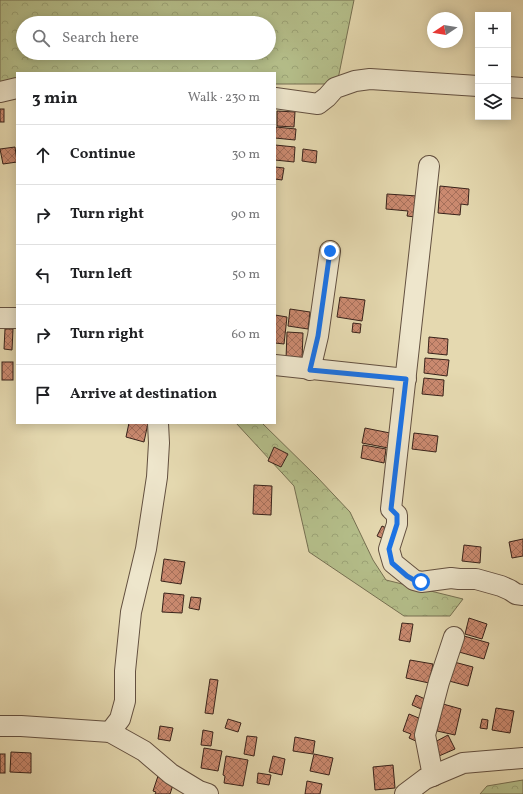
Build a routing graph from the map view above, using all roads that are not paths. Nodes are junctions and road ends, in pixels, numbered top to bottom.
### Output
1 (475, 86) edge
2 (511, 87) edge
3 (16, 88) edge
4 (523, 88) edge
5 (0, 92) edge
6 (276, 98) edge
7 (429, 166) dead end
8 (330, 251) dead end
9 (0, 318) edge
10 (16, 318) edge
11 (276, 365) edge
12 (310, 370) junction
13 (406, 379) junction
14 (158, 424) edge
15 (523, 595) edge
16 (454, 637) dead end
17 (0, 726) edge
18 (110, 732) junction
19 (523, 758) edge
20 (433, 776) junction
21 (208, 794) edge
22 (405, 794) edge

1 - 6 street
2 - 4 street
3 - 5 street
7 - 13 street
8 - 12 street
9 - 10 street
11 - 12 street
12 - 13 street
13 - 15 street
14 - 18 street
16 - 20 street
17 - 18 street
18 - 21 street
19 - 20 street
20 - 22 street

